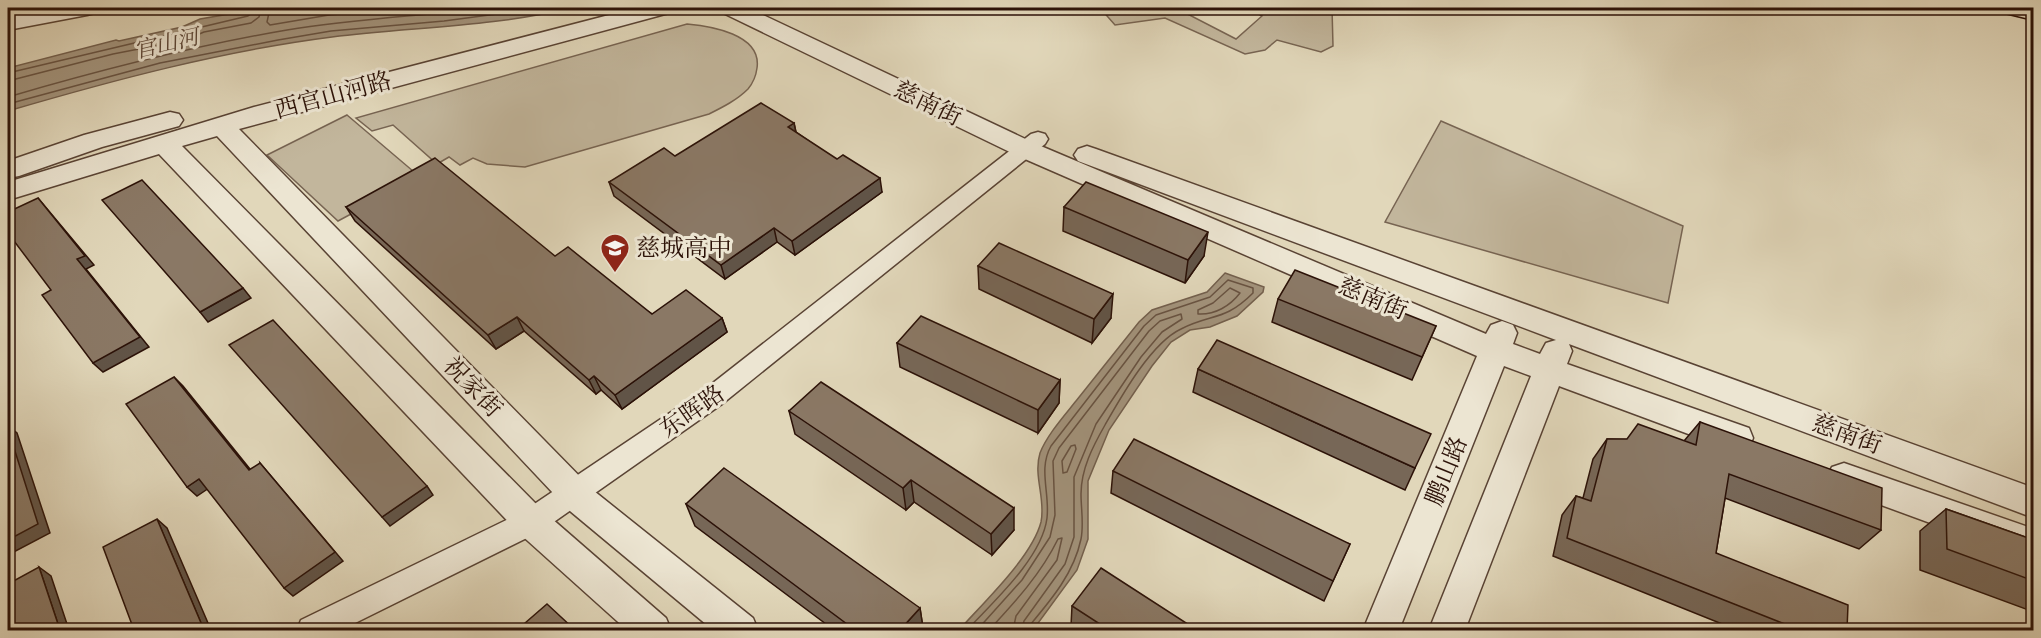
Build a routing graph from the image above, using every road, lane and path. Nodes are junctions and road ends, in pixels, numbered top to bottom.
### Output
1 (87, 8) edge
2 (584, 8) edge
3 (661, 8) edge
4 (731, 8) edge
5 (757, 8) edge
6 (2014, 8) edge
7 (2034, 13) edge
8 (8, 23) edge
9 (222, 126) junction
10 (163, 142) junction
11 (1032, 145) junction
12 (8, 170) edge
13 (8, 191) edge
14 (1511, 311) junction
15 (1565, 331) junction
16 (1494, 350) junction
17 (1549, 371) junction
18 (1763, 448) edge
19 (1820, 468) edge
20 (574, 493) junction
21 (2034, 503) edge
22 (531, 522) junction
23 (2034, 544) edge
24 (312, 630) edge
25 (654, 630) edge
26 (740, 630) edge
27 (1381, 630) edge
28 (1447, 630) edge

1 - 8 street
2 - 12 street, 西官山河路
3 - 9 street, 西官山河路
4 - 11 street, 慈南街
5 - 11 street, 慈南街
6 - 7 highway
9 - 10 street, 西官山河路
9 - 20 street, 祝家街
10 - 13 street, 西官山河路
10 - 22 street
11 - 14 street, 慈南街
11 - 16 street, 慈南街
11 - 20 street, 东晖路
14 - 15 street, 慈南街
14 - 16 street, 鹏山路
15 - 17 street
15 - 21 street, 慈南街
16 - 17 street, 慈南街
16 - 27 street, 鹏山路
17 - 18 street, 慈南街
17 - 28 street
19 - 23 street, 慈南街
20 - 22 street, 东晖路
20 - 26 street, 祝家街
22 - 24 street, 东晖路
22 - 25 street

